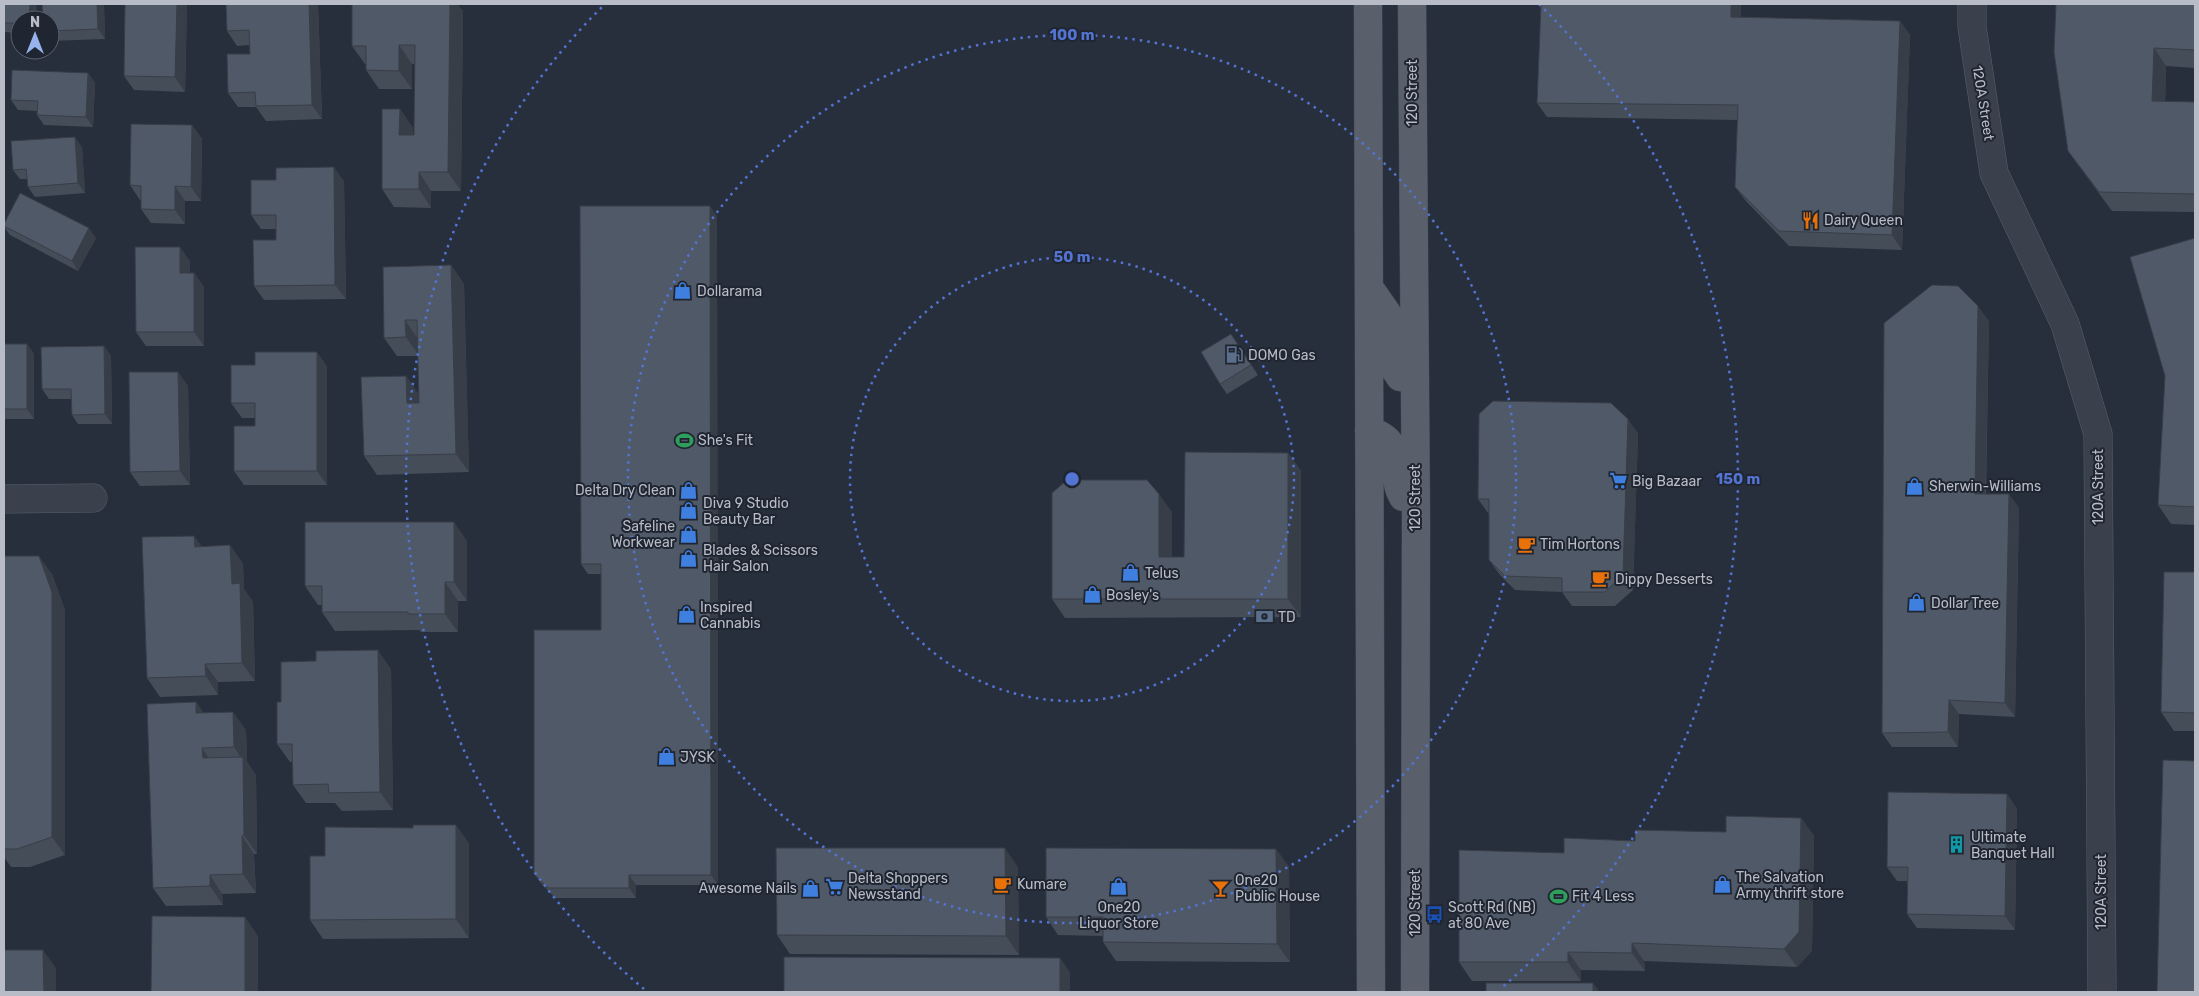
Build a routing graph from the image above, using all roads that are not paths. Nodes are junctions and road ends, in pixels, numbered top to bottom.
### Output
1 (1368, 4) edge
2 (1412, 4) edge
3 (1972, 4) edge
4 (1370, 287) junction
5 (1415, 378) junction
6 (1369, 431) junction
7 (93, 498) dead end
8 (4, 499) edge
9 (1416, 520) junction
10 (1371, 992) edge
11 (1415, 992) edge
12 (2102, 992) edge

1 - 4 main road
2 - 5 main road, 120 Street
3 - 12 street, 120A Street
4 - 5 main road
4 - 6 main road
5 - 9 main road, 120 Street
6 - 9 main road
6 - 10 main road
7 - 8 street
9 - 11 main road, 120 Street

